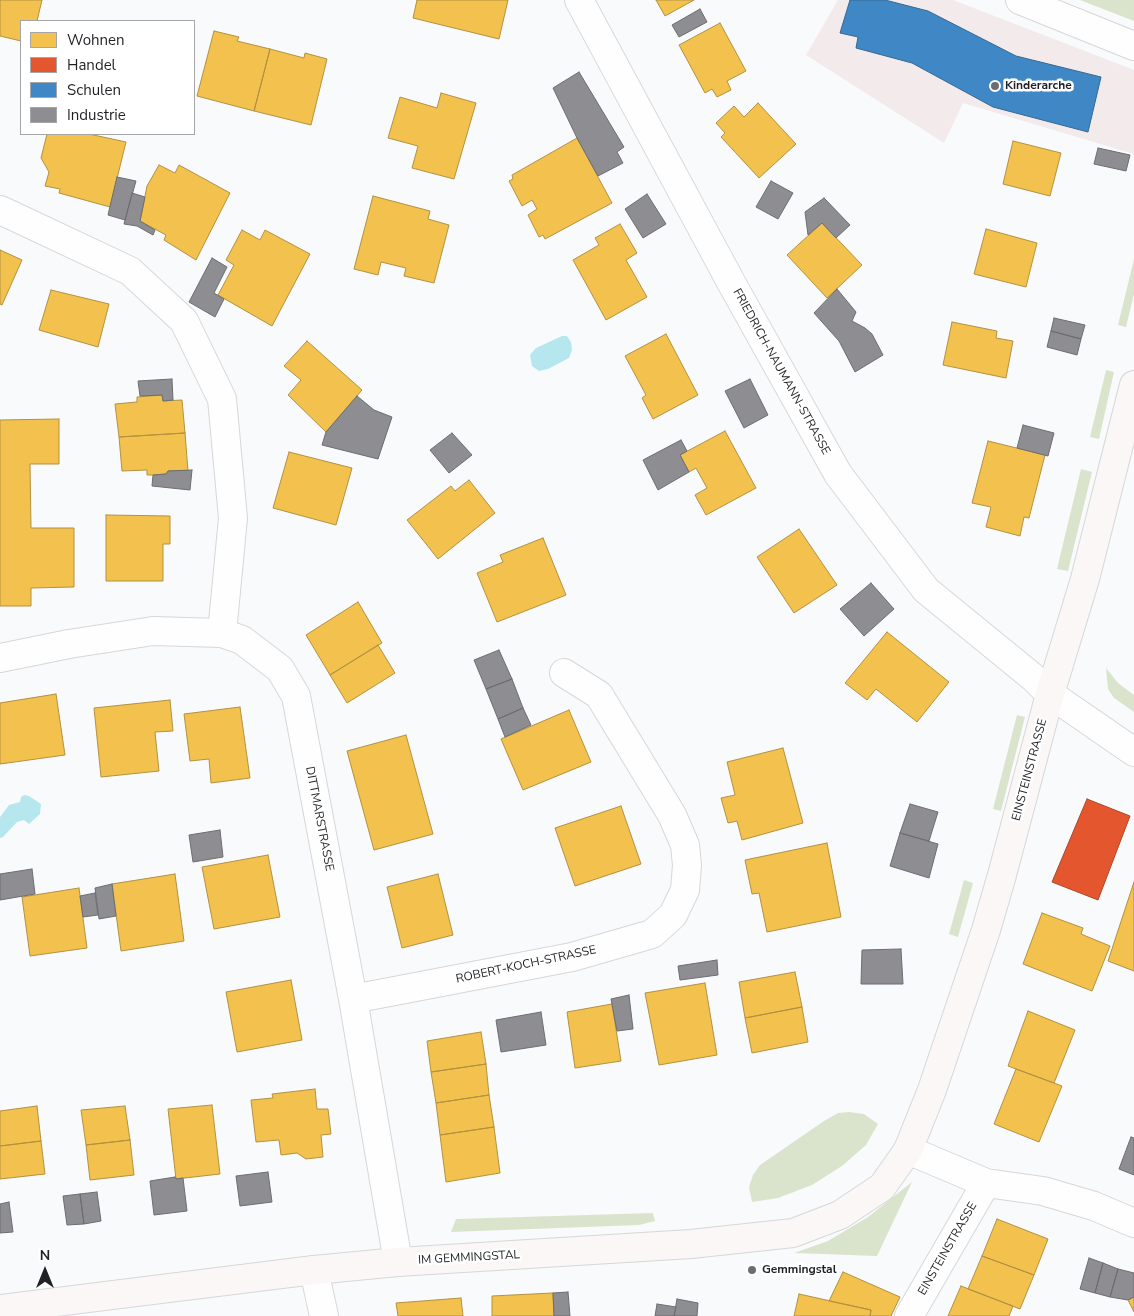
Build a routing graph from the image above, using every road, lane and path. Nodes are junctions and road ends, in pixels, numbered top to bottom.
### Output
1 (579, 0) edge
2 (1020, 0) edge
3 (1134, 46) edge
4 (0, 210) edge
5 (1134, 385) edge
6 (222, 632) junction
7 (0, 658) edge
8 (564, 673) dead end
9 (1050, 694) junction
10 (1134, 752) edge
11 (353, 999) junction
12 (908, 1150) junction
13 (986, 1183) junction
14 (1134, 1223) edge
15 (398, 1262) junction
16 (314, 1270) junction
17 (0, 1309) edge
18 (324, 1316) edge
19 (909, 1316) edge

1 - 9 street, FRIEDRICH-NAUMANN-STRASSE
2 - 3 street
4 - 6 street
5 - 9 street, EINSTEINSTRASSE
6 - 7 street, DITTMARSTRASSE
6 - 11 street, DITTMARSTRASSE
8 - 11 street, ROBERT-KOCH-STRASSE
9 - 10 street, FRIEDRICH-NAUMANN-STRASSE
9 - 12 street, EINSTEINSTRASSE
11 - 15 street, DITTMARSTRASSE
12 - 13 street
12 - 15 street, IM GEMMINGSTAL
13 - 14 street
13 - 19 street, EINSTEINSTRASSE
15 - 16 street, IM GEMMINGSTAL
16 - 17 street, IM GEMMINGSTAL
16 - 18 street

